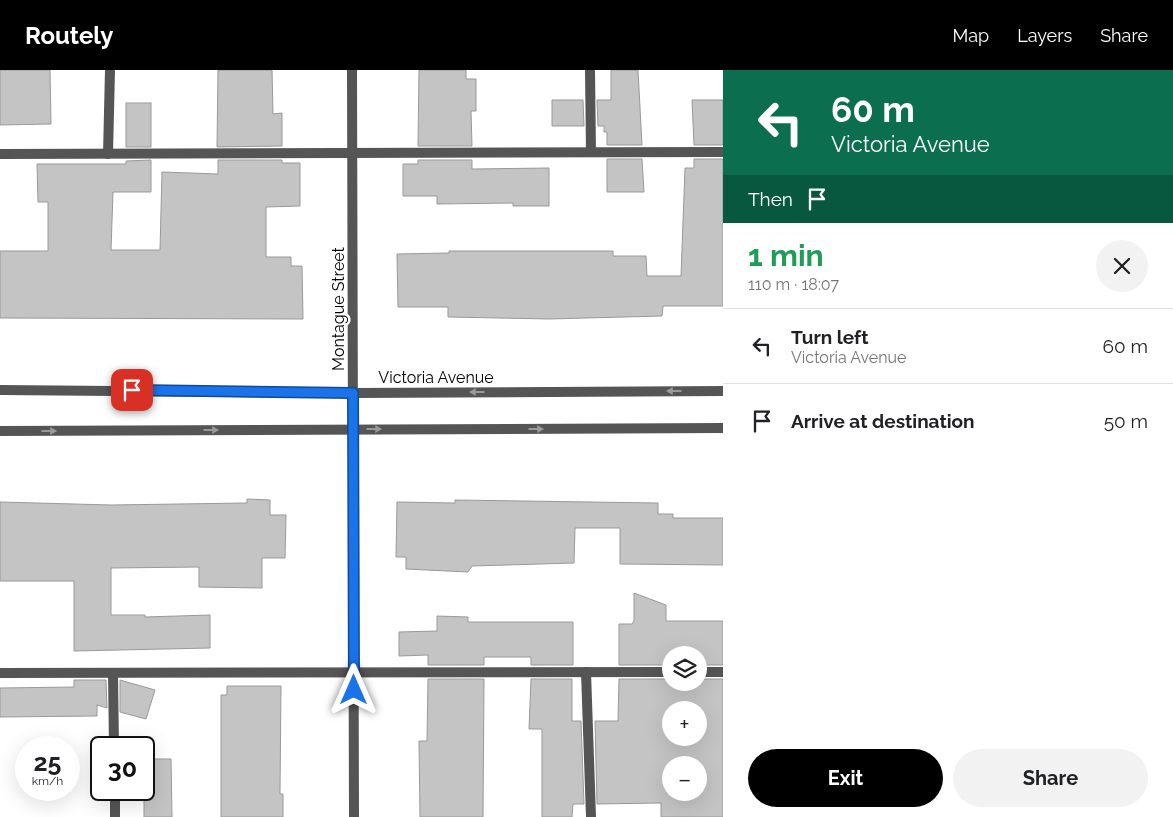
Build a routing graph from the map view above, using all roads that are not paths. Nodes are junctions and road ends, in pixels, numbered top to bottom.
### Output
1 (110, 70) edge
2 (352, 70) edge
3 (590, 70) edge
4 (591, 152) junction
5 (723, 152) edge
6 (352, 153) junction
7 (0, 154) edge
8 (108, 154) junction
9 (0, 390) edge
10 (723, 391) edge
11 (353, 393) junction
12 (723, 428) edge
13 (353, 429) junction
14 (0, 431) edge
15 (354, 672) junction
16 (586, 672) junction
17 (662, 672) edge
18 (707, 672) edge
19 (723, 672) edge
20 (0, 673) edge
21 (113, 673) junction
22 (114, 736) edge
23 (115, 801) edge
24 (115, 817) edge
25 (354, 817) edge
26 (591, 817) edge

1 - 8 street
2 - 6 street, Montague Street
3 - 4 street
4 - 5 street
4 - 6 street
6 - 8 street
6 - 11 street, Montague Street
7 - 8 street
9 - 11 street, Victoria Avenue
10 -> 11 street, Victoria Avenue
11 - 13 street, Montague Street
13 -> 12 street
14 -> 13 street
13 - 15 street, Montague Street
15 - 16 street
15 - 21 street
15 - 25 street, Montague Street
16 - 17 street
16 - 26 street
18 - 19 street
20 - 21 street
21 - 22 street
23 - 24 street

